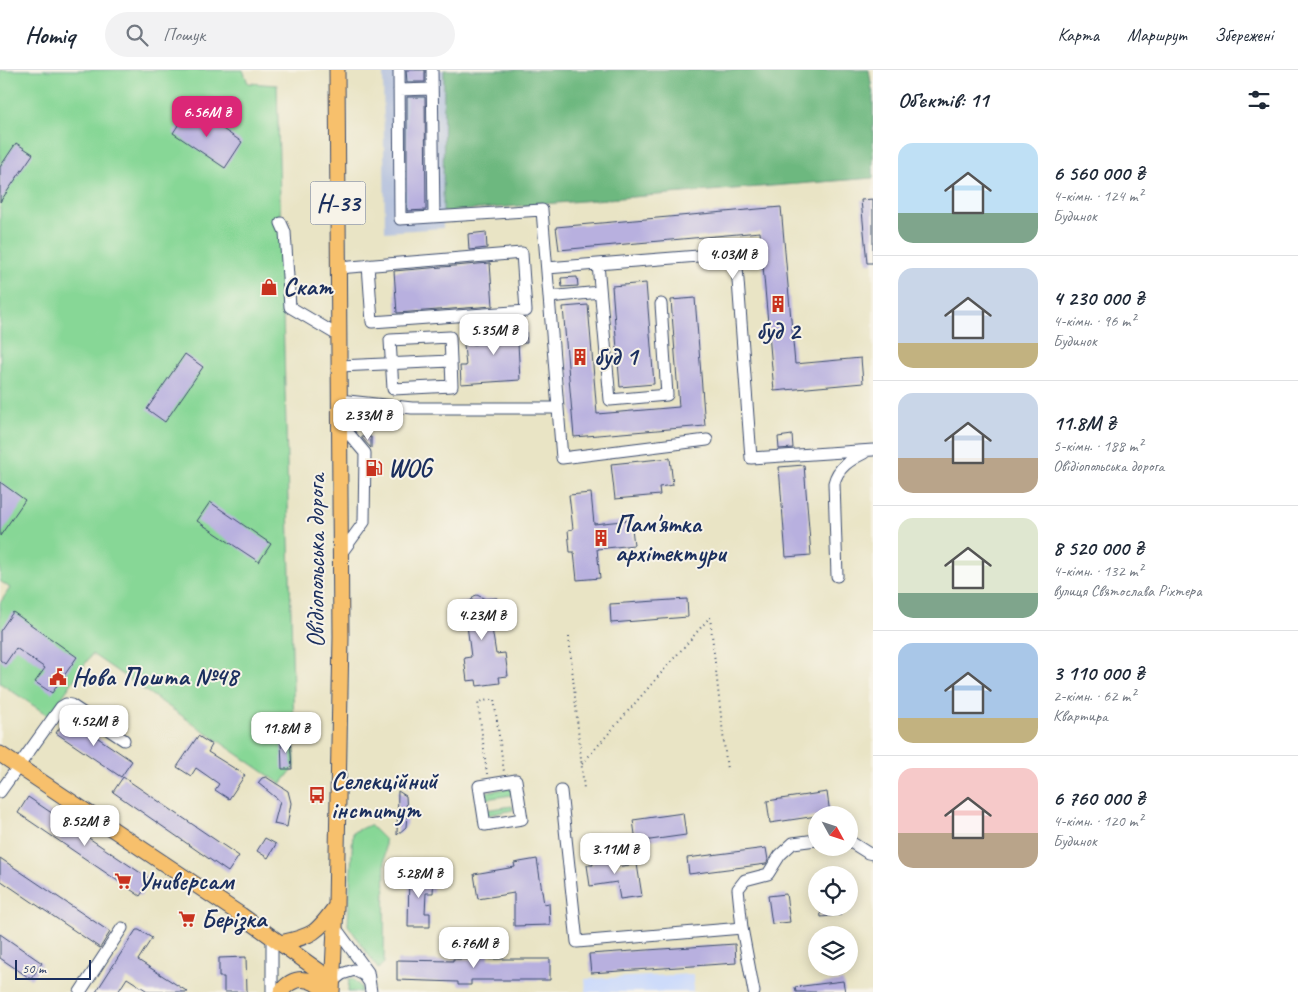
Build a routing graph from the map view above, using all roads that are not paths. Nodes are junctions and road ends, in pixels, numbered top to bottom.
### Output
1 (337, 70) edge
2 (399, 70) edge
3 (432, 70) edge
4 (432, 88) junction
5 (399, 90) junction
6 (434, 217) junction
7 (281, 224) dead end
8 (598, 264) junction
9 (368, 265) junction
10 (338, 268) junction
11 (547, 268) junction
12 (600, 292) junction
13 (549, 297) junction
14 (661, 304) dead end
15 (339, 336) junction
16 (451, 362) junction
17 (392, 364) junction
18 (339, 366) junction
19 (436, 387) junction
20 (339, 400) junction
21 (437, 408) junction
22 (558, 408) junction
23 (339, 422) junction
24 (707, 440) dead end
25 (870, 450) edge
26 (340, 555) junction
27 (837, 576) dead end
28 (124, 740) dead end
29 (0, 754) edge
30 (18, 766) junction
31 (505, 782) joint
32 (0, 792) edge
33 (561, 792) dead end
34 (808, 841) edge
35 (858, 847) edge
36 (873, 854) edge
37 (336, 906) junction
38 (335, 927) junction
39 (122, 928) dead end
40 (742, 928) junction
41 (276, 940) junction
42 (330, 988) edge
43 (371, 989) edge
44 (80, 992) edge
45 (272, 992) edge
46 (280, 992) edge
47 (754, 992) edge

1 - 10 main road, Овідіопольська дорога / Н-33
2 - 5 street
3 - 4 street
4 - 5 street
4 - 6 street
5 - 6 street
6 - 11 street
7 - 15 street
8 - 11 street
8 - 12 street
8 - 25 street
9 - 9 street
9 - 10 street
10 - 15 main road, Овідіопольська дорога / Н-33
11 - 13 street
12 - 13 street
12 - 14 street
13 - 22 street
15 - 18 main road, Овідіопольська дорога / Н-33
16 - 17 street
16 - 17 street
16 - 19 street
17 - 18 street
17 - 19 street
18 - 20 main road, Овідіопольська дорога / Н-33
19 - 21 street
20 - 21 street
20 - 23 main road, Овідіопольська дорога / Н-33
21 - 22 street
22 - 24 street
23 - 26 main road, Овідіопольська дорога / Н-33
23 - 26 street
25 - 27 street
26 - 37 main road, Овідіопольська дорога / Н-33
28 - 30 street
29 - 30 main road
30 - 32 street
30 - 41 main road
31 - 31 street
33 - 40 street
34 - 40 street
35 - 36 street
37 - 38 main road, Овідіопольська дорога / Н-33
37 - 41 main road
38 - 42 main road, Овідіопольська дорога / Н-33
38 - 43 street
39 - 44 street
40 - 47 street
41 - 42 main road
41 - 45 street
42 - 43 street
42 - 46 main road

